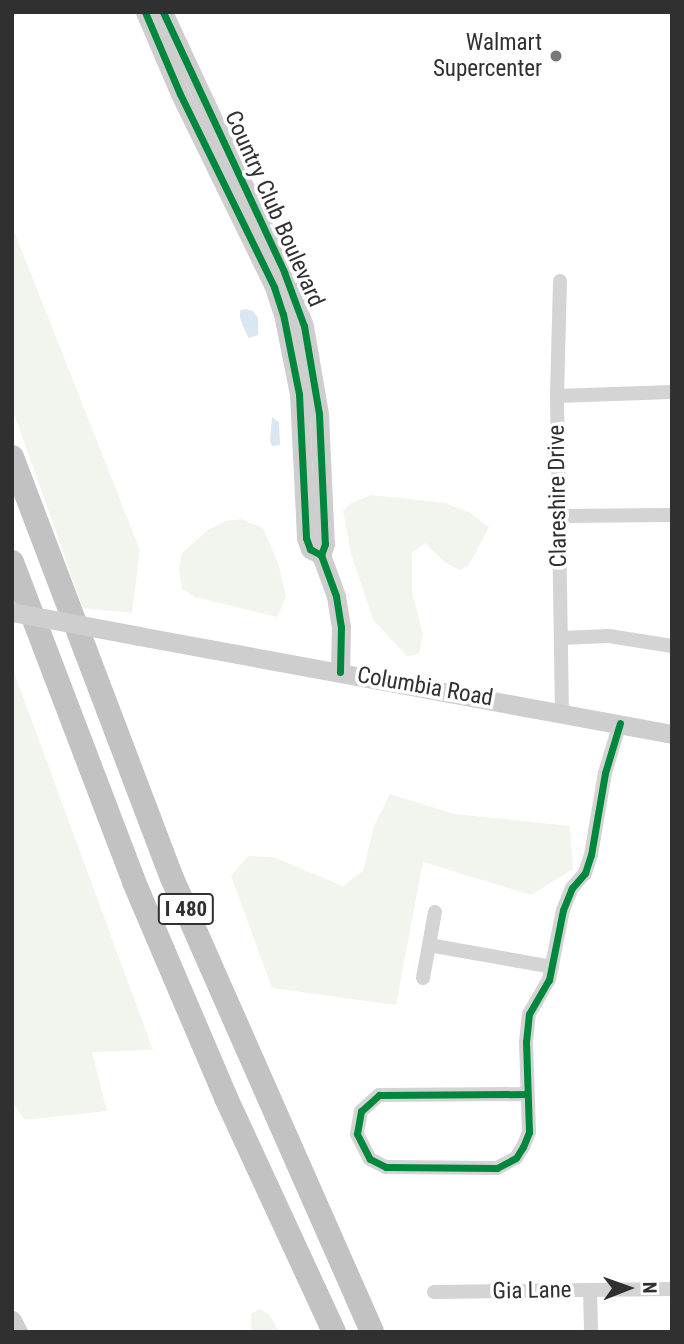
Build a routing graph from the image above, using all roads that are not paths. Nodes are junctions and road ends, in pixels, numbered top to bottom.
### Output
1 (145, 12) edge
2 (163, 12) edge
3 (561, 281) dead end
4 (672, 392) edge
5 (557, 396) junction
6 (12, 457) edge
7 (672, 515) edge
8 (559, 516) junction
9 (321, 555) junction
10 (12, 562) edge
11 (12, 612) edge
12 (561, 638) junction
13 (672, 646) edge
14 (340, 672) junction
15 (562, 711) junction
16 (620, 723) junction
17 (672, 734) edge
18 (435, 912) dead end
19 (429, 945) junction
20 (552, 967) junction
21 (423, 978) dead end
22 (527, 1094) junction
23 (672, 1289) edge
24 (590, 1290) junction
25 (434, 1292) dead end
26 (12, 1320) edge
27 (18, 1332) edge
28 (334, 1332) edge
29 (372, 1332) edge
30 (591, 1332) edge

1 - 9 street, Country Club Boulevard
2 - 9 street, Country Club Boulevard
3 - 5 street, Clareshire Drive
4 - 5 street
5 - 8 street, Clareshire Drive
6 - 29 highway, I 480
7 - 8 street
8 - 12 street, Clareshire Drive
9 - 14 street, Country Club Boulevard
10 - 28 highway, I 480
11 - 14 street, Columbia Road, bridge
12 - 13 street
12 - 15 street, Clareshire Drive
14 - 15 street, Columbia Road
15 - 16 street, Columbia Road
16 - 17 street, Columbia Road
16 - 20 street
18 - 19 street
19 - 20 street
19 - 21 street
20 - 22 street
22 - 22 street
23 - 24 street, Gia Lane
24 - 25 street, Gia Lane
24 - 30 street
26 - 27 street

